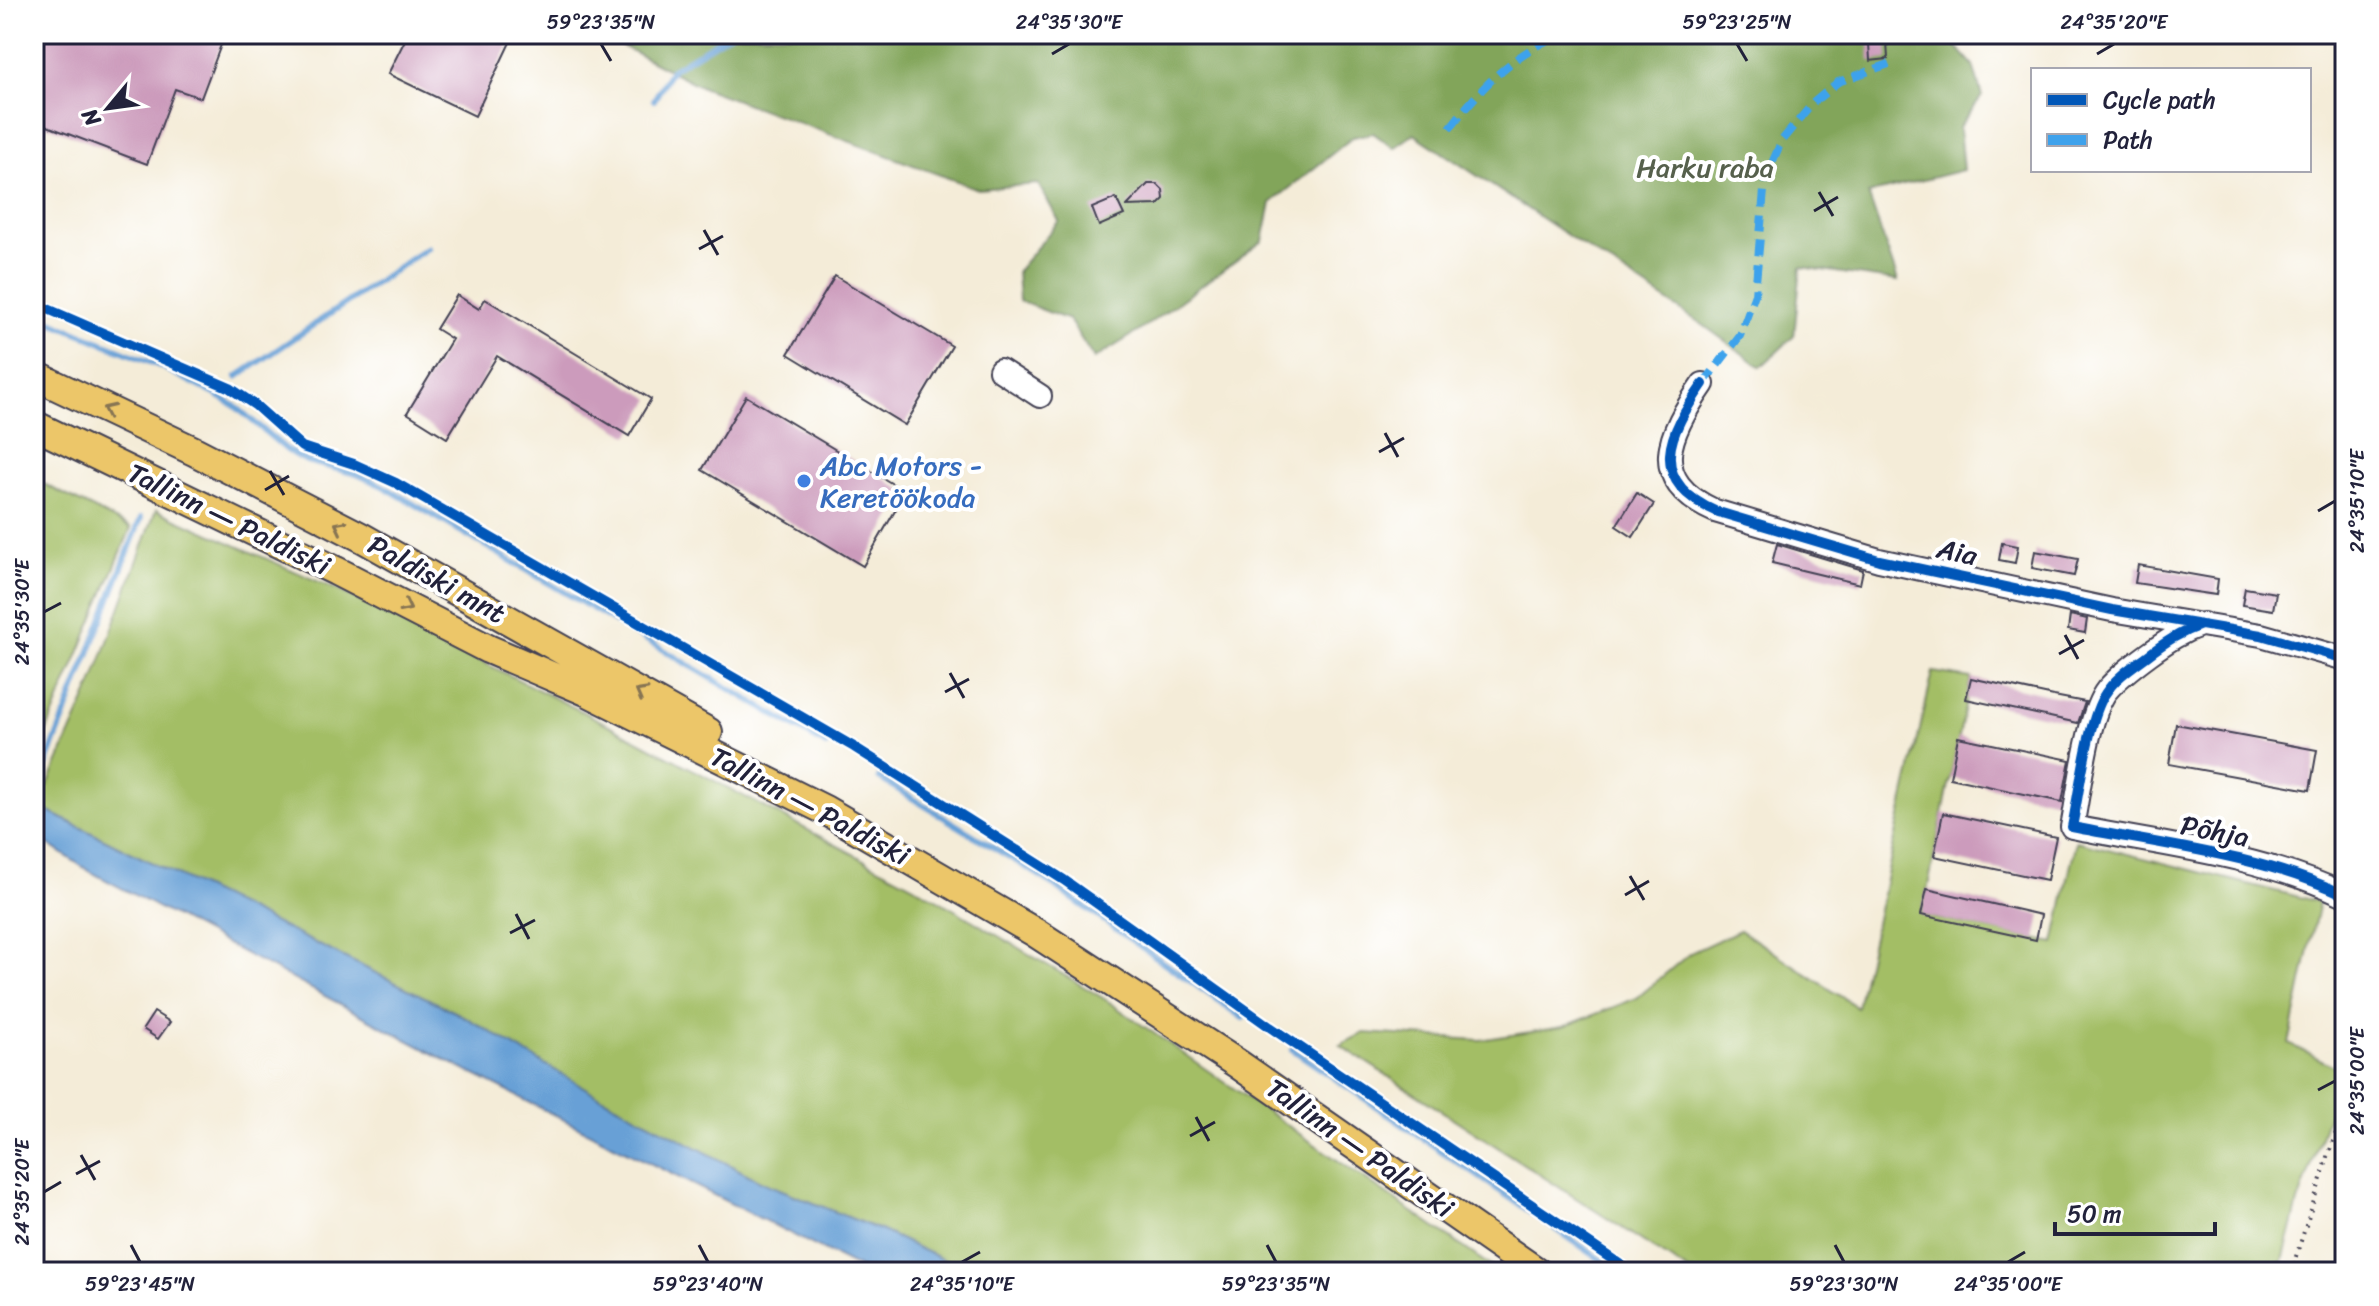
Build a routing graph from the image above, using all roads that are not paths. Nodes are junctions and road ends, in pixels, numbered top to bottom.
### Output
1 (1000, 370) dead end
2 (34, 375) edge
3 (1703, 384) dead end
4 (1040, 396) dead end
5 (34, 425) edge
6 (34, 434) edge
7 (76, 445) junction
8 (2203, 624) junction
9 (2345, 659) edge
10 (825, 810) junction
11 (2345, 895) edge
12 (1537, 1272) edge

1 - 4 street
10 -> 2 main road, Paldiski mnt
3 - 8 street, Aia
5 - 7 main road, Tallinn — Paldiski
6 - 7 street
7 -> 10 main road, Tallinn — Paldiski
8 - 9 street, Aia
8 - 11 street, Põhja
10 - 12 main road, Tallinn — Paldiski

